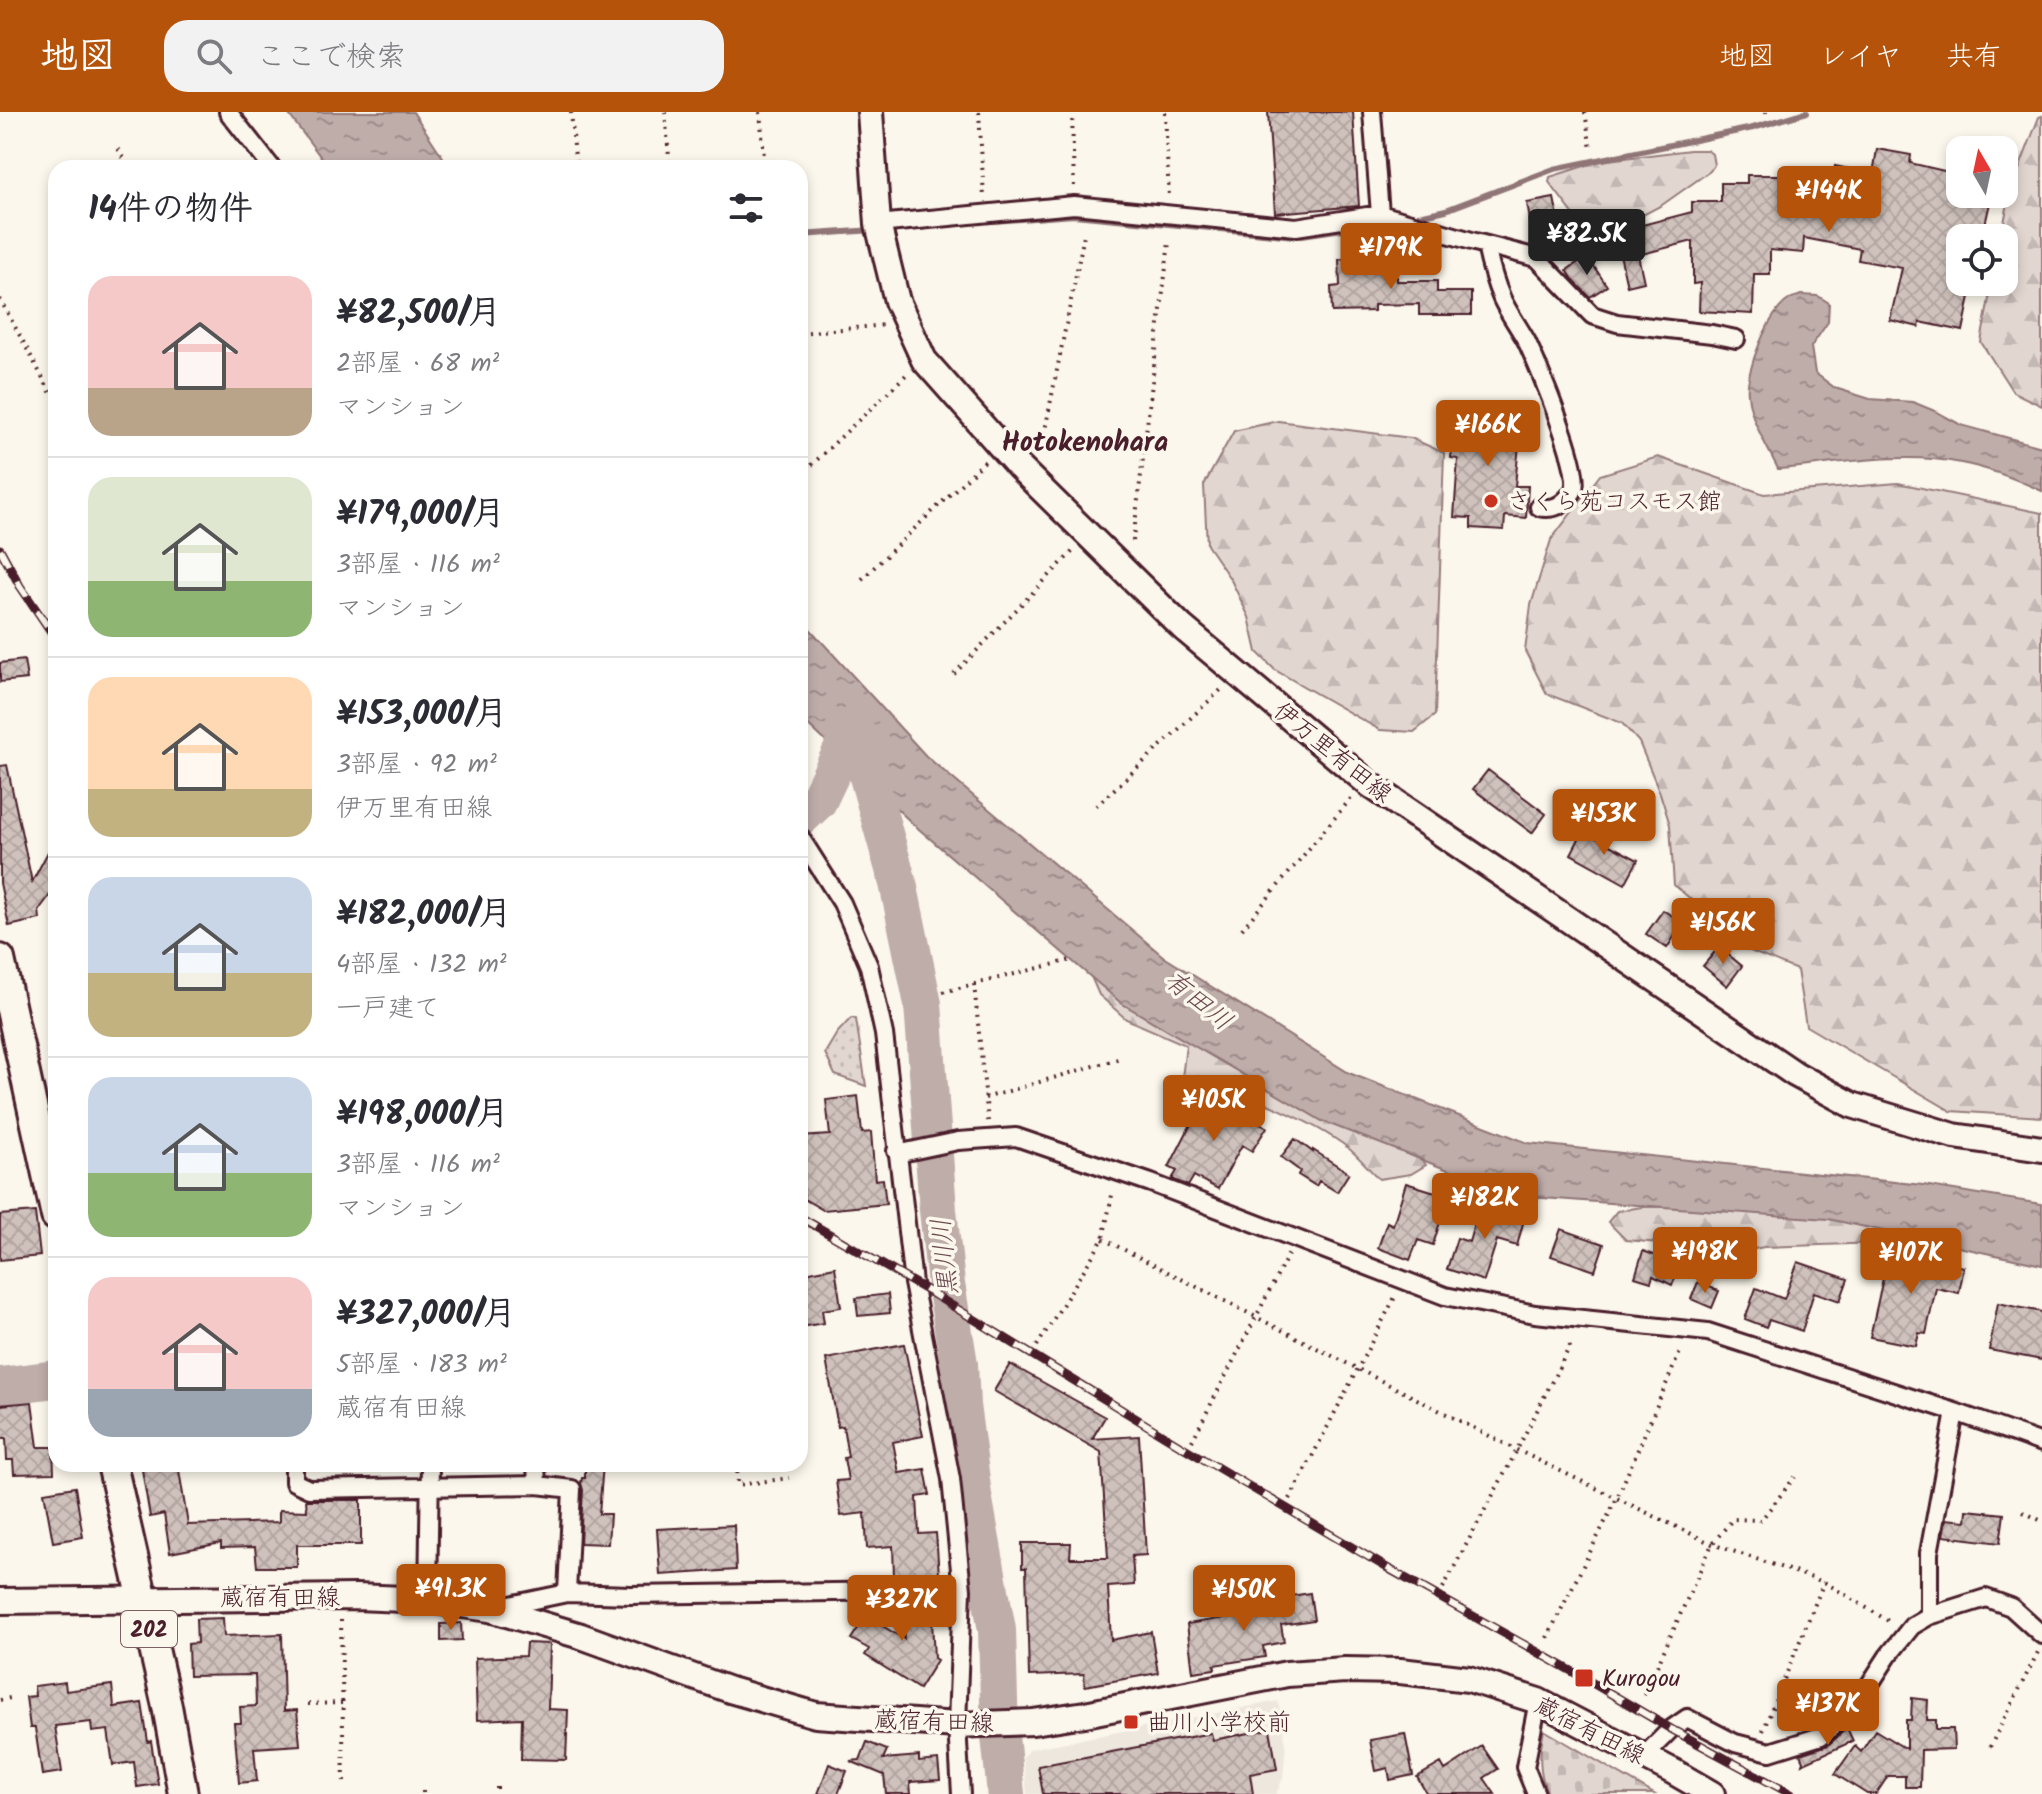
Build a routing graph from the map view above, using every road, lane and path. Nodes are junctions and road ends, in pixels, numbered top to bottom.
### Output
1 (228, 112) edge
2 (571, 112) edge
3 (665, 112) edge
4 (760, 112) edge
5 (870, 112) edge
6 (979, 112) edge
7 (1072, 112) edge
8 (1165, 112) edge
9 (1372, 112) edge
10 (1585, 112) edge
11 (118, 149) dead end
12 (1591, 149) dead end
13 (124, 160) edge
14 (266, 160) edge
15 (575, 160) edge
16 (669, 160) edge
17 (764, 160) edge
18 (1074, 194) dead end
19 (984, 202) dead end
20 (1169, 204) dead end
21 (1380, 214) junction
22 (878, 224) junction
23 (1084, 235) dead end
24 (1169, 242) dead end
25 (1486, 245) junction
26 (0, 299) edge
27 (893, 325) dead end
28 (808, 332) edge
29 (1736, 339) dead end
30 (907, 374) dead end
31 (48, 388) edge
32 (1041, 450) dead end
33 (987, 459) dead end
34 (808, 468) edge
35 (1539, 507) dead end
36 (1133, 541) dead end
37 (1074, 551) dead end
38 (862, 579) dead end
39 (954, 674) dead end
40 (1225, 686) dead end
41 (1357, 791) dead end
42 (1096, 806) dead end
43 (808, 850) edge
44 (1242, 929) dead end
45 (0, 959) edge
46 (1071, 960) dead end
47 (974, 984) junction
48 (943, 992) dead end
49 (1118, 1059) dead end
50 (985, 1098) junction
51 (988, 1129) dead end
52 (2042, 1149) edge
53 (901, 1152) junction
54 (48, 1179) edge
55 (1114, 1187) dead end
56 (1103, 1239) junction
57 (1290, 1251) dead end
58 (1399, 1290) dead end
59 (1256, 1317) junction
60 (1573, 1340) dead end
61 (1037, 1346) dead end
62 (1680, 1352) dead end
63 (1358, 1369) junction
64 (1955, 1412) junction
65 (1192, 1441) dead end
66 (2042, 1443) edge
67 (1517, 1450) junction
68 (114, 1472) edge
69 (294, 1472) edge
70 (430, 1472) edge
71 (536, 1472) edge
72 (737, 1472) edge
73 (1795, 1477) dead end
74 (789, 1478) dead end
75 (537, 1485) junction
76 (430, 1486) junction
77 (1617, 1498) junction
78 (1290, 1499) dead end
79 (2023, 1512) dead end
80 (2042, 1521) edge
81 (1712, 1544) junction
82 (1824, 1582) junction
83 (1443, 1588) dead end
84 (962, 1590) junction
85 (567, 1593) junction
86 (142, 1598) junction
87 (428, 1600) junction
88 (0, 1601) edge
89 (490, 1609) junction
90 (1929, 1616) junction
91 (341, 1620) dead end
92 (1890, 1622) dead end
93 (1547, 1638) dead end
94 (2040, 1643) edge
95 (1644, 1695) dead end
96 (10, 1698) dead end
97 (0, 1700) edge
98 (1538, 1701) junction
99 (342, 1703) junction
100 (308, 1704) dead end
101 (957, 1725) junction
102 (1763, 1732) dead end
103 (1990, 1747) dead end
104 (1644, 1756) junction
105 (344, 1786) dead end
106 (497, 1787) dead end
107 (183, 1794) edge
108 (497, 1794) edge
109 (961, 1794) edge
110 (1536, 1794) edge
111 (1712, 1794) edge

1 - 14 street
2 - 15 path
3 - 16 path
4 - 17 path
5 - 22 main road, 伊万里有田線
6 - 19 path
7 - 18 path
8 - 20 path
9 - 21 street
10 - 12 path
11 - 13 path
21 - 22 street
21 - 25 street
22 - 52 main road, 伊万里有田線
23 - 32 path
24 - 36 path
25 - 29 street
25 - 35 street
26 - 31 path
27 - 28 path
30 - 34 path
33 - 38 path
37 - 39 path
40 - 42 path
41 - 44 path
43 - 53 street
45 - 54 highway
46 - 47 path
47 - 48 path
47 - 50 path
49 - 50 path
50 - 51 path
53 - 64 street
53 - 84 street
55 - 56 path
56 - 59 path
56 - 61 path
57 - 59 path
58 - 63 path
59 - 63 path
59 - 65 path
60 - 67 path
62 - 77 path
63 - 67 path
63 - 78 path
64 - 66 street
64 - 90 street
67 - 77 path
67 - 83 path
68 - 86 highway, 202
69 - 76 street
70 - 76 street
71 - 75 street
72 - 74 path
73 - 81 path
75 - 76 street
75 - 85 street
76 - 87 street
77 - 81 path
77 - 93 path
79 - 80 path
81 - 82 path
81 - 95 path
82 - 92 path
82 - 102 path
84 - 85 street
84 - 101 street
85 - 89 street
86 - 87 main road, 蔵宿有田線
86 - 88 main road, 蔵宿有田線
86 - 107 highway, 202
87 - 89 main road, 蔵宿有田線
89 - 101 main road, 蔵宿有田線
90 - 94 street
90 - 104 street
91 - 99 path
94 - 103 path
96 - 97 path
98 - 101 main road, 蔵宿有田線
98 - 104 main road, 蔵宿有田線
98 - 110 street
99 - 100 path
99 - 105 path
101 - 109 street
104 - 111 main road, 蔵宿有田線
106 - 108 path

